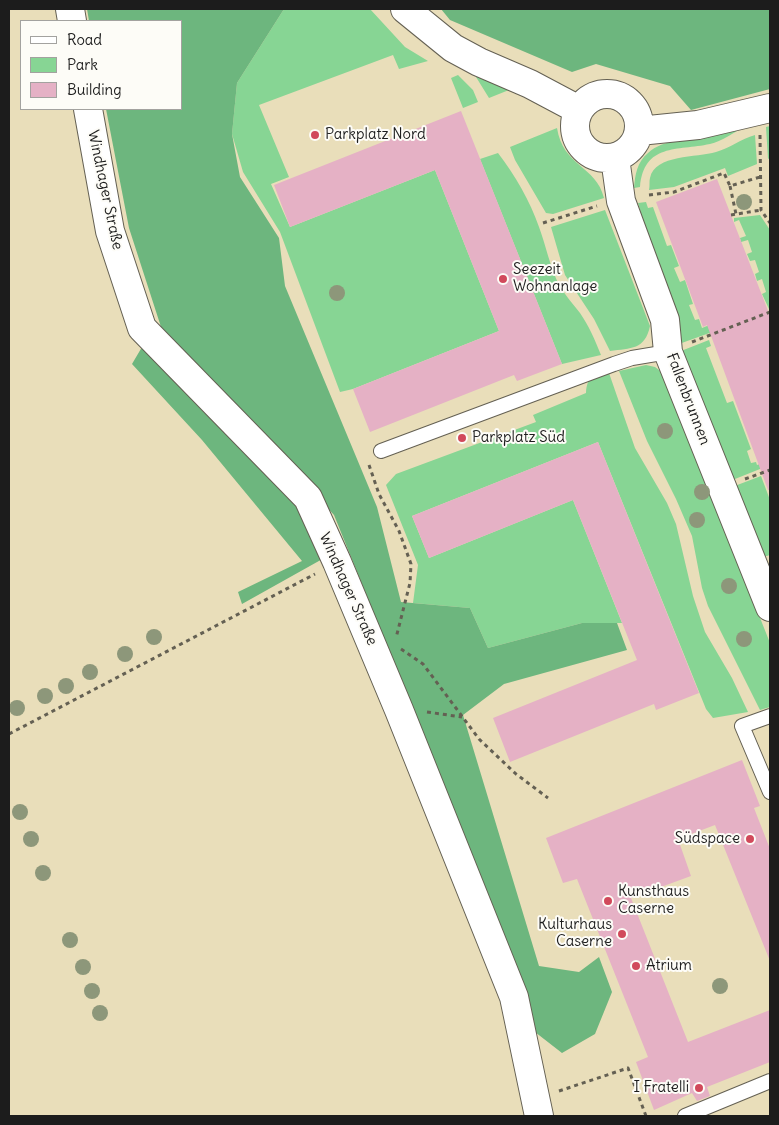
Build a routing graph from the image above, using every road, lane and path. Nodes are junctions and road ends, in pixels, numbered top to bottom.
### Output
1 (405, 9) edge
2 (88, 110) edge
3 (579, 110) junction
4 (765, 110) edge
5 (639, 131) junction
6 (615, 158) junction
7 (760, 177) junction
8 (730, 186) junction
9 (649, 196) dead end
10 (598, 206) dead end
11 (761, 210) junction
12 (736, 214) junction
13 (731, 215) dead end
14 (543, 223) dead end
15 (770, 223) edge
16 (770, 312) edge
17 (668, 352) junction
18 (381, 451) joint
19 (337, 562) junction
20 (770, 607) edge
21 (399, 710) junction
22 (462, 716) junction
23 (770, 716) edge
24 (9, 734) edge
25 (770, 792) edge
26 (548, 798) dead end
27 (770, 1082) edge
28 (577, 1085) dead end
29 (539, 1116) edge
30 (646, 1116) edge
31 (685, 1116) edge

1 - 3 street
2 - 19 street, Windhager Straße
3 - 5 street
3 - 6 street
4 - 5 street
4 - 7 path
5 - 6 street
6 - 17 street, Fallenbrunnen
7 - 8 path
7 - 11 path
8 - 9 path
8 - 12 path
10 - 14 path
11 - 12 path
11 - 15 path
12 - 13 path
16 - 17 path
17 - 18 lane
17 - 20 street, Fallenbrunnen
18 - 22 path
19 - 21 street, Windhager Straße
19 - 24 path
21 - 22 path
21 - 29 street, Windhager Straße
22 - 26 path
23 - 25 lane
27 - 31 lane
28 - 30 path

